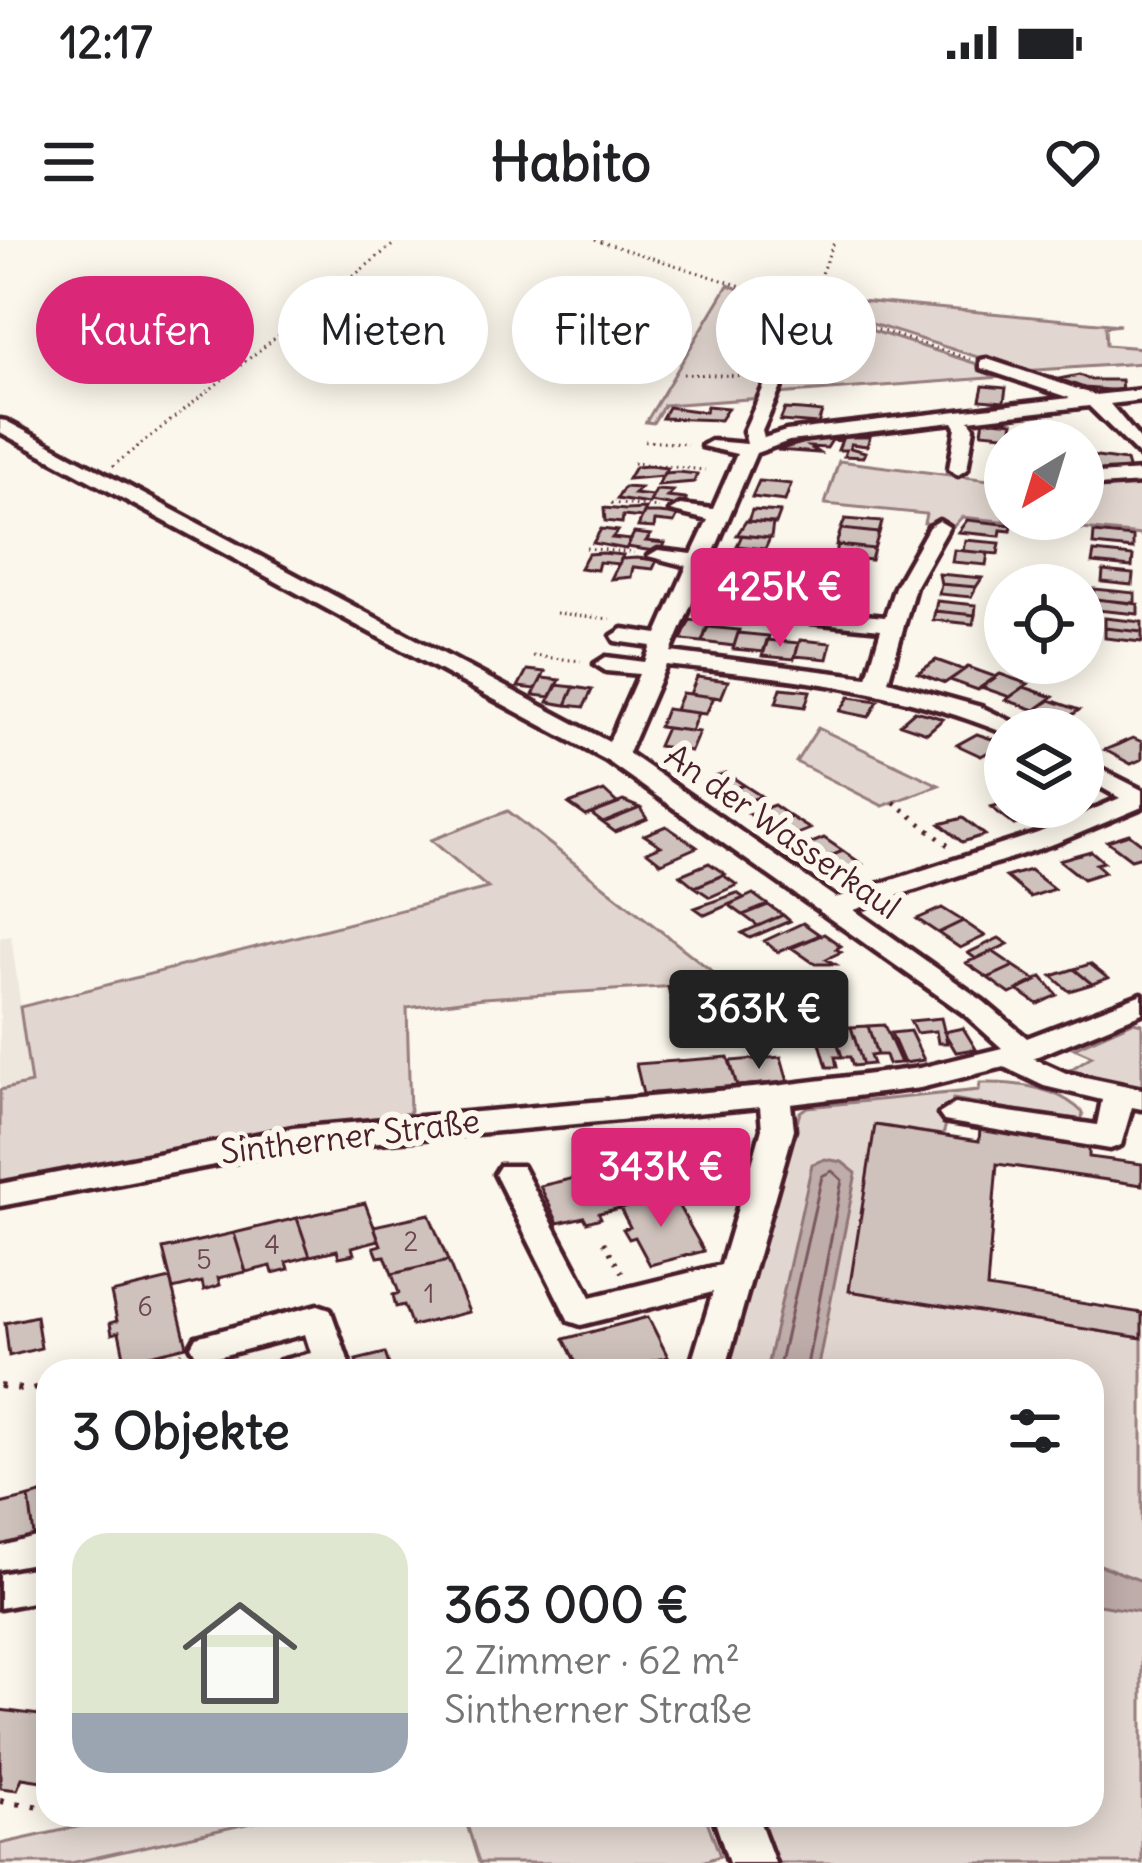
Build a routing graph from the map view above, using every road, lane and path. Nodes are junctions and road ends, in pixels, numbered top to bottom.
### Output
1 (398, 240) edge
2 (596, 240) edge
3 (835, 240) edge
4 (820, 276) edge
5 (716, 278) edge
6 (876, 329) edge
7 (986, 364) joint
8 (692, 374) edge
9 (773, 386) joint
10 (1142, 395) edge
11 (1089, 399) junction
12 (957, 416) junction
13 (0, 425) edge
14 (645, 441) dead end
15 (711, 446) joint
16 (752, 447) junction
17 (1142, 453) edge
18 (633, 463) dead end
19 (958, 469) dead end
20 (705, 470) joint
21 (736, 473) junction
22 (100, 477) junction
23 (1142, 477) edge
24 (1104, 480) edge
25 (611, 503) dead end
26 (680, 511) joint
27 (718, 514) junction
28 (939, 527) dead end
29 (586, 548) dead end
30 (658, 556) joint
31 (698, 560) junction
32 (812, 616) dead end
33 (892, 624) junction
34 (623, 636) dead end
35 (533, 656) dead end
36 (653, 663) junction
37 (604, 672) joint
38 (876, 684) junction
39 (984, 717) edge
40 (615, 755) junction
41 (1104, 778) edge
42 (1141, 799) edge
43 (894, 802) dead end
44 (971, 864) junction
45 (831, 909) junction
46 (1142, 1003) edge
47 (1017, 1054) junction
48 (775, 1096) junction
49 (1131, 1096) edge
50 (956, 1114) dead end
51 (630, 1169) dead end
52 (511, 1174) dead end
53 (764, 1177) junction
54 (0, 1195) edge
55 (604, 1242) dead end
56 (738, 1266) junction
57 (642, 1270) dead end
58 (591, 1296) dead end
59 (208, 1346) joint
60 (155, 1359) edge
61 (331, 1359) edge
62 (711, 1359) edge
63 (0, 1386) edge
64 (36, 1388) edge
65 (36, 1584) edge
66 (0, 1591) edge
67 (0, 1801) edge
68 (36, 1806) edge
69 (739, 1827) edge
70 (752, 1863) edge

1 - 22 path
2 - 5 path
3 - 4 path
6 - 7 path
7 - 11 street
8 - 9 path
9 - 16 street
10 - 11 street
11 - 12 street
11 - 17 street
12 - 16 street
12 - 19 street
13 - 22 street, An der Wasserkaul
14 - 15 path
15 - 16 street
16 - 21 street
18 - 20 path
20 - 21 street
21 - 27 street
22 - 40 street, An der Wasserkaul
23 - 24 street
25 - 26 path
26 - 27 street
27 - 31 street
28 - 33 street
29 - 30 path
30 - 31 street
31 - 36 street
32 - 33 street
33 - 38 street
34 - 36 street
35 - 37 path
36 - 37 street
36 - 38 street
36 - 40 street
38 - 39 street
40 - 45 street, An der Wasserkaul
41 - 42 street
42 - 44 street
43 - 44 path
44 - 45 street
45 - 47 street, An der Wasserkaul
46 - 47 street, Sintherner Straße
47 - 48 street, Sintherner Straße
47 - 49 street, An der Wasserkaul
48 - 53 street
48 - 54 street, Sintherner Straße
49 - 50 street
51 - 53 street
52 - 56 street
53 - 56 street
55 - 57 path
56 - 58 street
56 - 62 street
59 - 60 path
59 - 61 street
63 - 64 path
65 - 66 street
67 - 68 path
69 - 70 street

